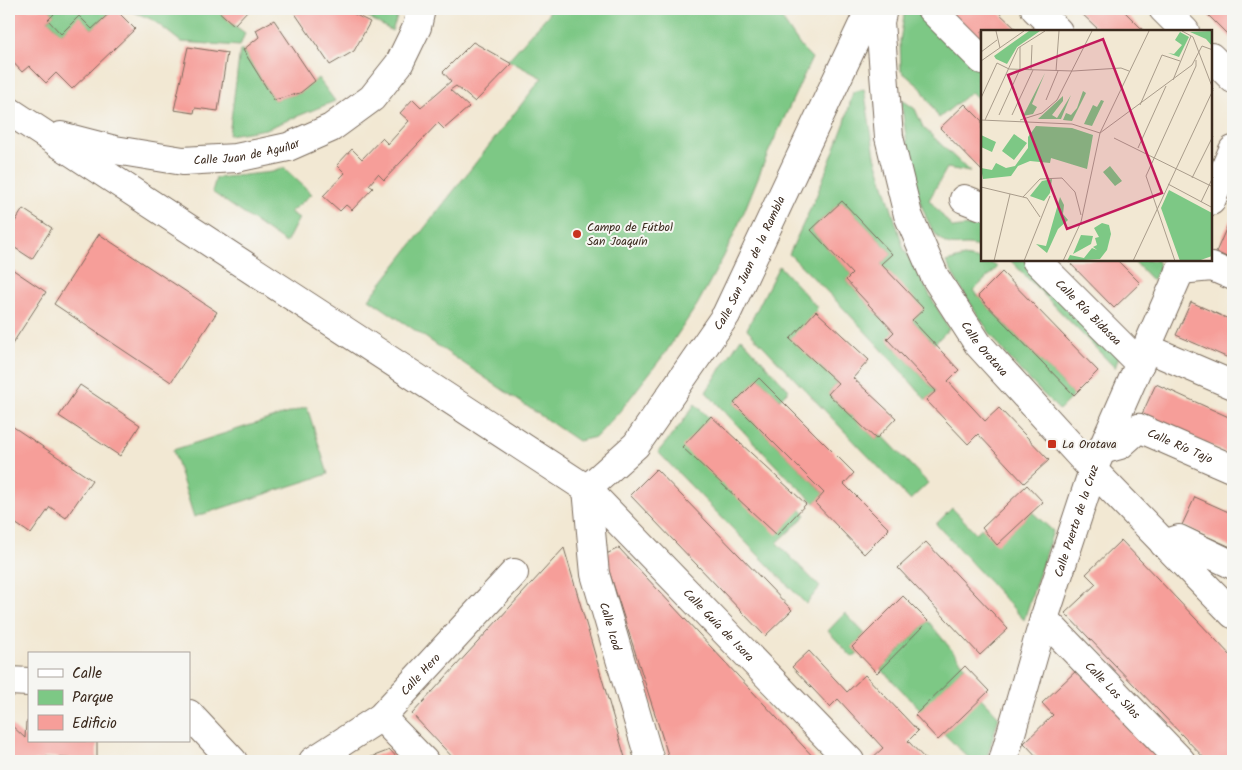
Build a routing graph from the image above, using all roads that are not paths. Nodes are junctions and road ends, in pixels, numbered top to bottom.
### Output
1 (421, 9) edge
2 (870, 9) edge
3 (883, 9) edge
4 (931, 9) edge
5 (1035, 9) edge
6 (1163, 9) edge
7 (1057, 30) edge
8 (1184, 30) edge
9 (1212, 58) edge
10 (981, 59) edge
11 (1233, 79) edge
12 (11, 112) edge
13 (1233, 150) edge
14 (1218, 187) edge
15 (1037, 261) edge
16 (1177, 268) edge
17 (1233, 276) edge
18 (1143, 356) junction
19 (1233, 385) edge
20 (1098, 460) junction
21 (1233, 468) edge
22 (587, 489) junction
23 (1164, 544) junction
24 (1233, 565) edge
25 (514, 573) dead end
26 (1233, 614) edge
27 (1044, 619) junction
28 (9, 681) edge
29 (28, 682) edge
30 (190, 715) edge
31 (381, 717) junction
32 (1009, 758) edge
33 (233, 761) edge
34 (313, 761) edge
35 (424, 761) edge
36 (650, 761) edge
37 (850, 761) edge
38 (1181, 761) edge

1 - 12 street, Calle Juan de Aguilar
2 - 22 street, Calle San Juan de la Rambla
3 - 20 street, Calle Orotava
4 - 10 street
5 - 7 street
6 - 8 street
9 - 11 street
12 - 22 street, Calle Guía de Isora
13 - 14 street
15 - 18 street, Calle Río Bidasoa
16 - 17 street
16 - 18 street, Calle Puerto de la Cruz
18 - 19 street
18 - 20 street, Calle Puerto de la Cruz
20 - 21 street, Calle Río Tajo
20 - 23 street, Calle Orotava
20 - 27 street, Calle Puerto de la Cruz
22 - 36 street, Calle Icod
22 - 37 street, Calle Guía de Isora
23 - 24 street
23 - 26 street, Calle Orotava
25 - 31 street, Calle Hero
27 - 32 street, Calle Puerto de la Cruz
27 - 38 street, Calle Los Silos
28 - 29 street
30 - 33 street
31 - 34 street, Calle Hero
31 - 35 street

